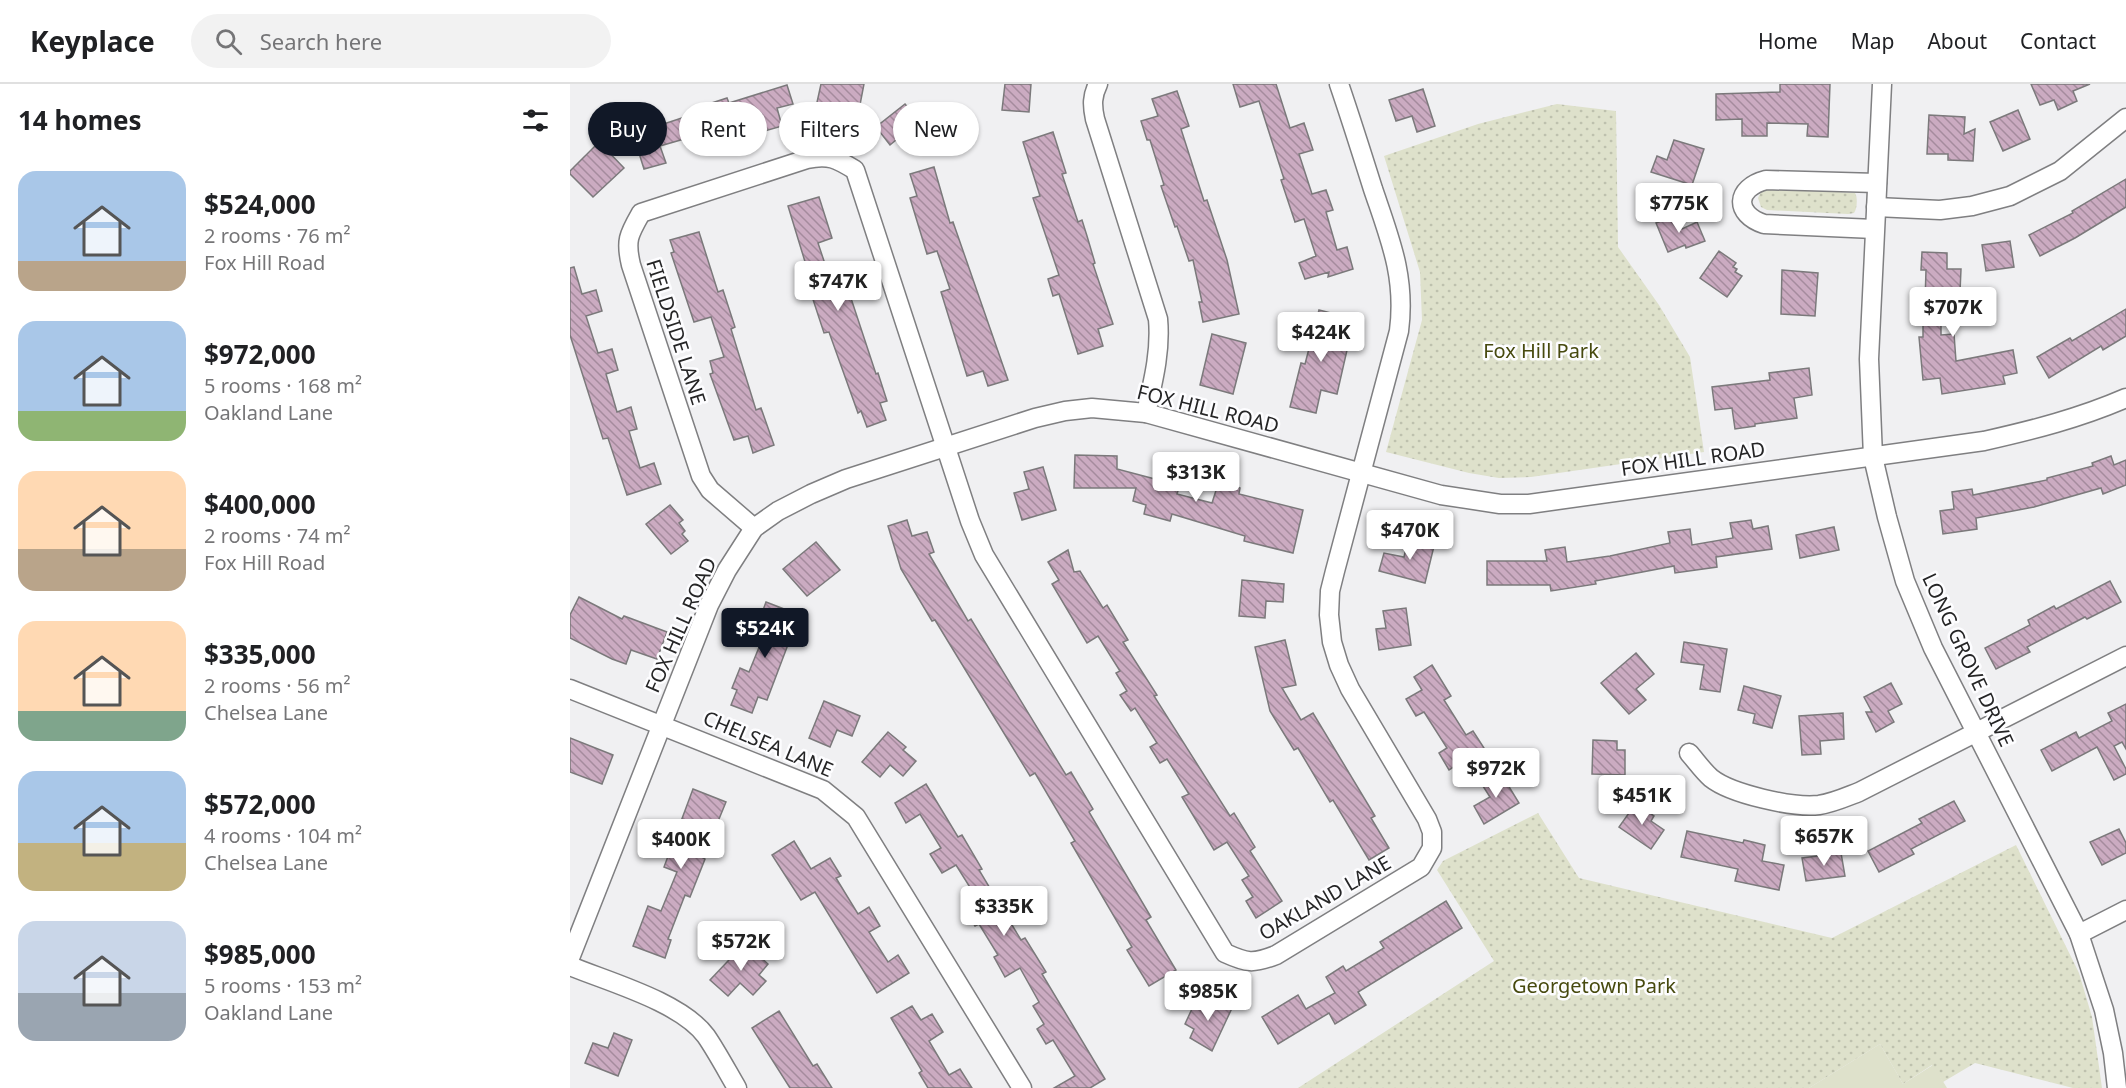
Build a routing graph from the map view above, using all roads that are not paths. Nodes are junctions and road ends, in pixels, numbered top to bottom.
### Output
1 (1098, 84) edge
2 (1340, 84) edge
3 (1882, 84) edge
4 (2126, 118) edge
5 (1876, 183) junction
6 (1876, 207) junction
7 (1874, 229) junction
8 (2126, 398) edge
9 (1146, 413) junction
10 (946, 447) junction
11 (1874, 457) junction
12 (1361, 473) junction
13 (754, 528) junction
14 (2126, 656) edge
15 (570, 689) edge
16 (662, 725) junction
17 (1975, 733) junction
18 (1689, 753) dead end
19 (2126, 910) edge
20 (2079, 934) junction
21 (570, 958) edge
22 (570, 966) edge
23 (737, 1088) edge
24 (1022, 1088) edge
25 (2117, 1088) edge

1 - 9 street
2 - 12 street, OAKLAND LANE
3 - 5 street, LONG GROVE DRIVE
4 - 6 street
5 - 6 street, LONG GROVE DRIVE
5 - 7 street
6 - 7 street, LONG GROVE DRIVE
7 - 11 street, LONG GROVE DRIVE
8 - 11 street, FOX HILL ROAD
9 - 10 street, FOX HILL ROAD
9 - 12 street, FOX HILL ROAD
10 - 12 street, OAKLAND LANE
10 - 13 street, FOX HILL ROAD
10 - 13 street, FIELDSIDE LANE
11 - 12 street, FOX HILL ROAD
11 - 17 street, LONG GROVE DRIVE
13 - 16 street, FOX HILL ROAD
14 - 17 street
15 - 16 street, CHELSEA LANE
16 - 21 street, FOX HILL ROAD
16 - 24 street, CHELSEA LANE
17 - 18 street
17 - 20 street, LONG GROVE DRIVE
19 - 20 street
20 - 25 street, LONG GROVE DRIVE
22 - 23 street

